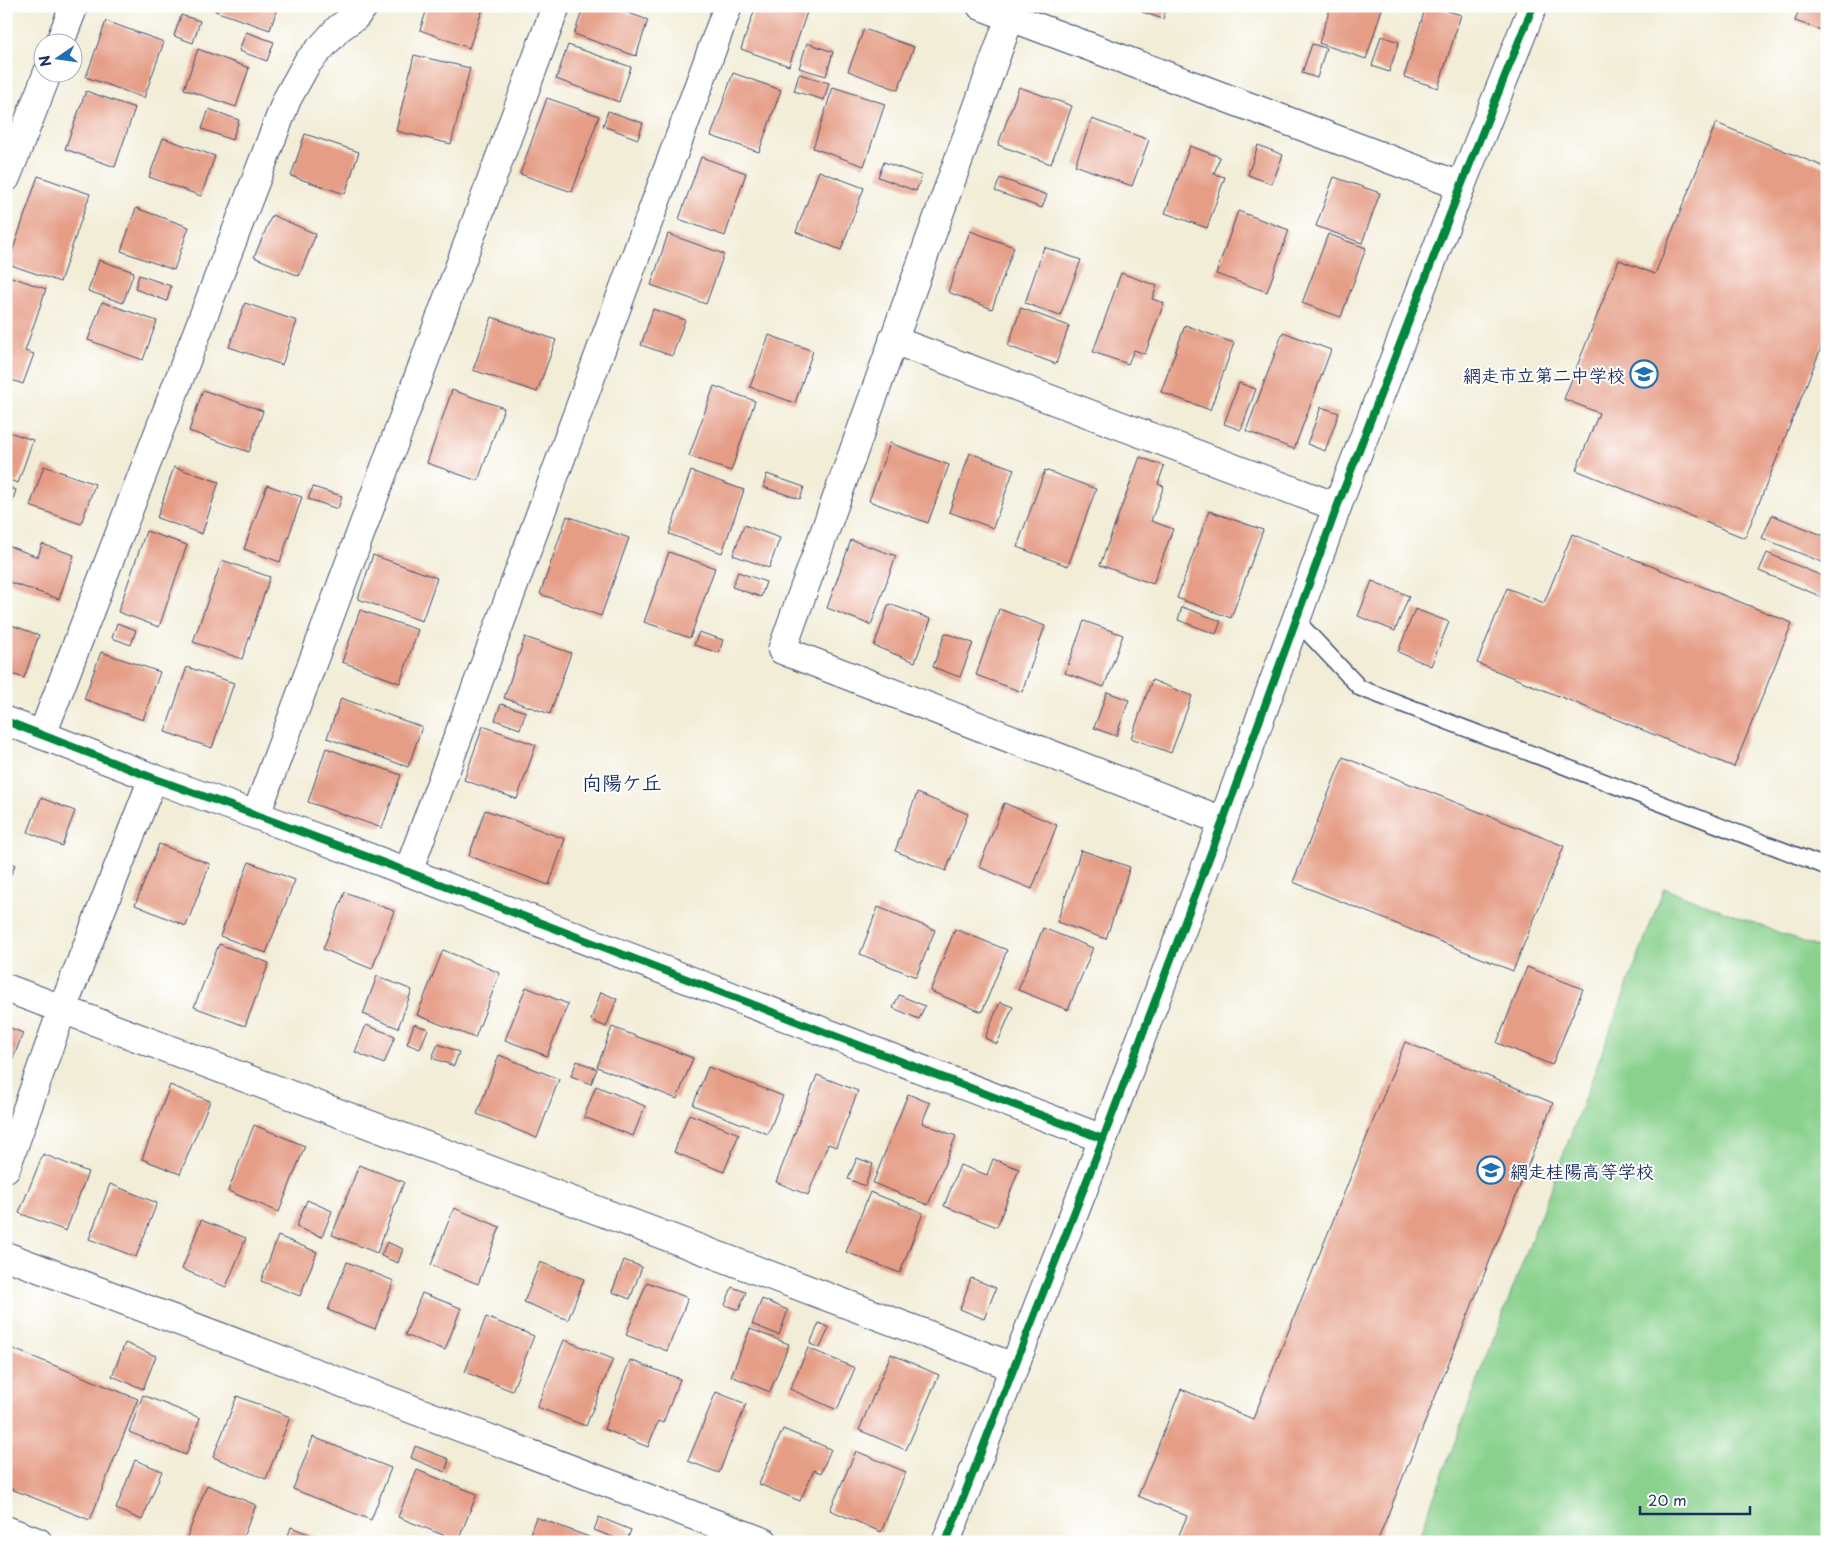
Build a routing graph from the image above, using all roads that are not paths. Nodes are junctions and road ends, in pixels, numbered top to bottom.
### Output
1 (74, 6) edge
2 (364, 6) edge
3 (556, 6) edge
4 (728, 6) edge
5 (981, 6) edge
6 (1533, 6) edge
7 (1012, 12) edge
8 (64, 32) edge
9 (44, 82) edge
10 (6, 178) edge
11 (1461, 186) junction
12 (893, 340) junction
13 (1337, 507) junction
14 (1296, 620) junction
15 (6, 721) edge
16 (42, 735) junction
17 (153, 778) junction
18 (256, 815) junction
19 (1222, 821) junction
20 (1827, 867) edge
21 (408, 872) junction
22 (6, 988) edge
23 (62, 1010) junction
24 (1104, 1139) junction
25 (6, 1168) edge
26 (6, 1256) edge
27 (1014, 1368) junction
28 (6, 1530) edge
29 (38, 1542) edge
30 (764, 1542) edge
31 (946, 1542) edge

1 - 8 street
2 - 16 street
3 - 18 street
4 - 21 street
5 - 7 street
6 - 11 street
7 - 11 street
7 - 12 street
9 - 10 street
11 - 13 street
12 - 13 street
12 - 19 street
13 - 14 street
14 - 19 street
14 - 20 lane
15 - 16 street
16 - 17 street
17 - 18 street
17 - 23 street
18 - 21 street
19 - 24 street
21 - 24 street
22 - 23 street
23 - 25 street
23 - 27 street
24 - 27 street
26 - 30 street
27 - 31 street
28 - 29 street

